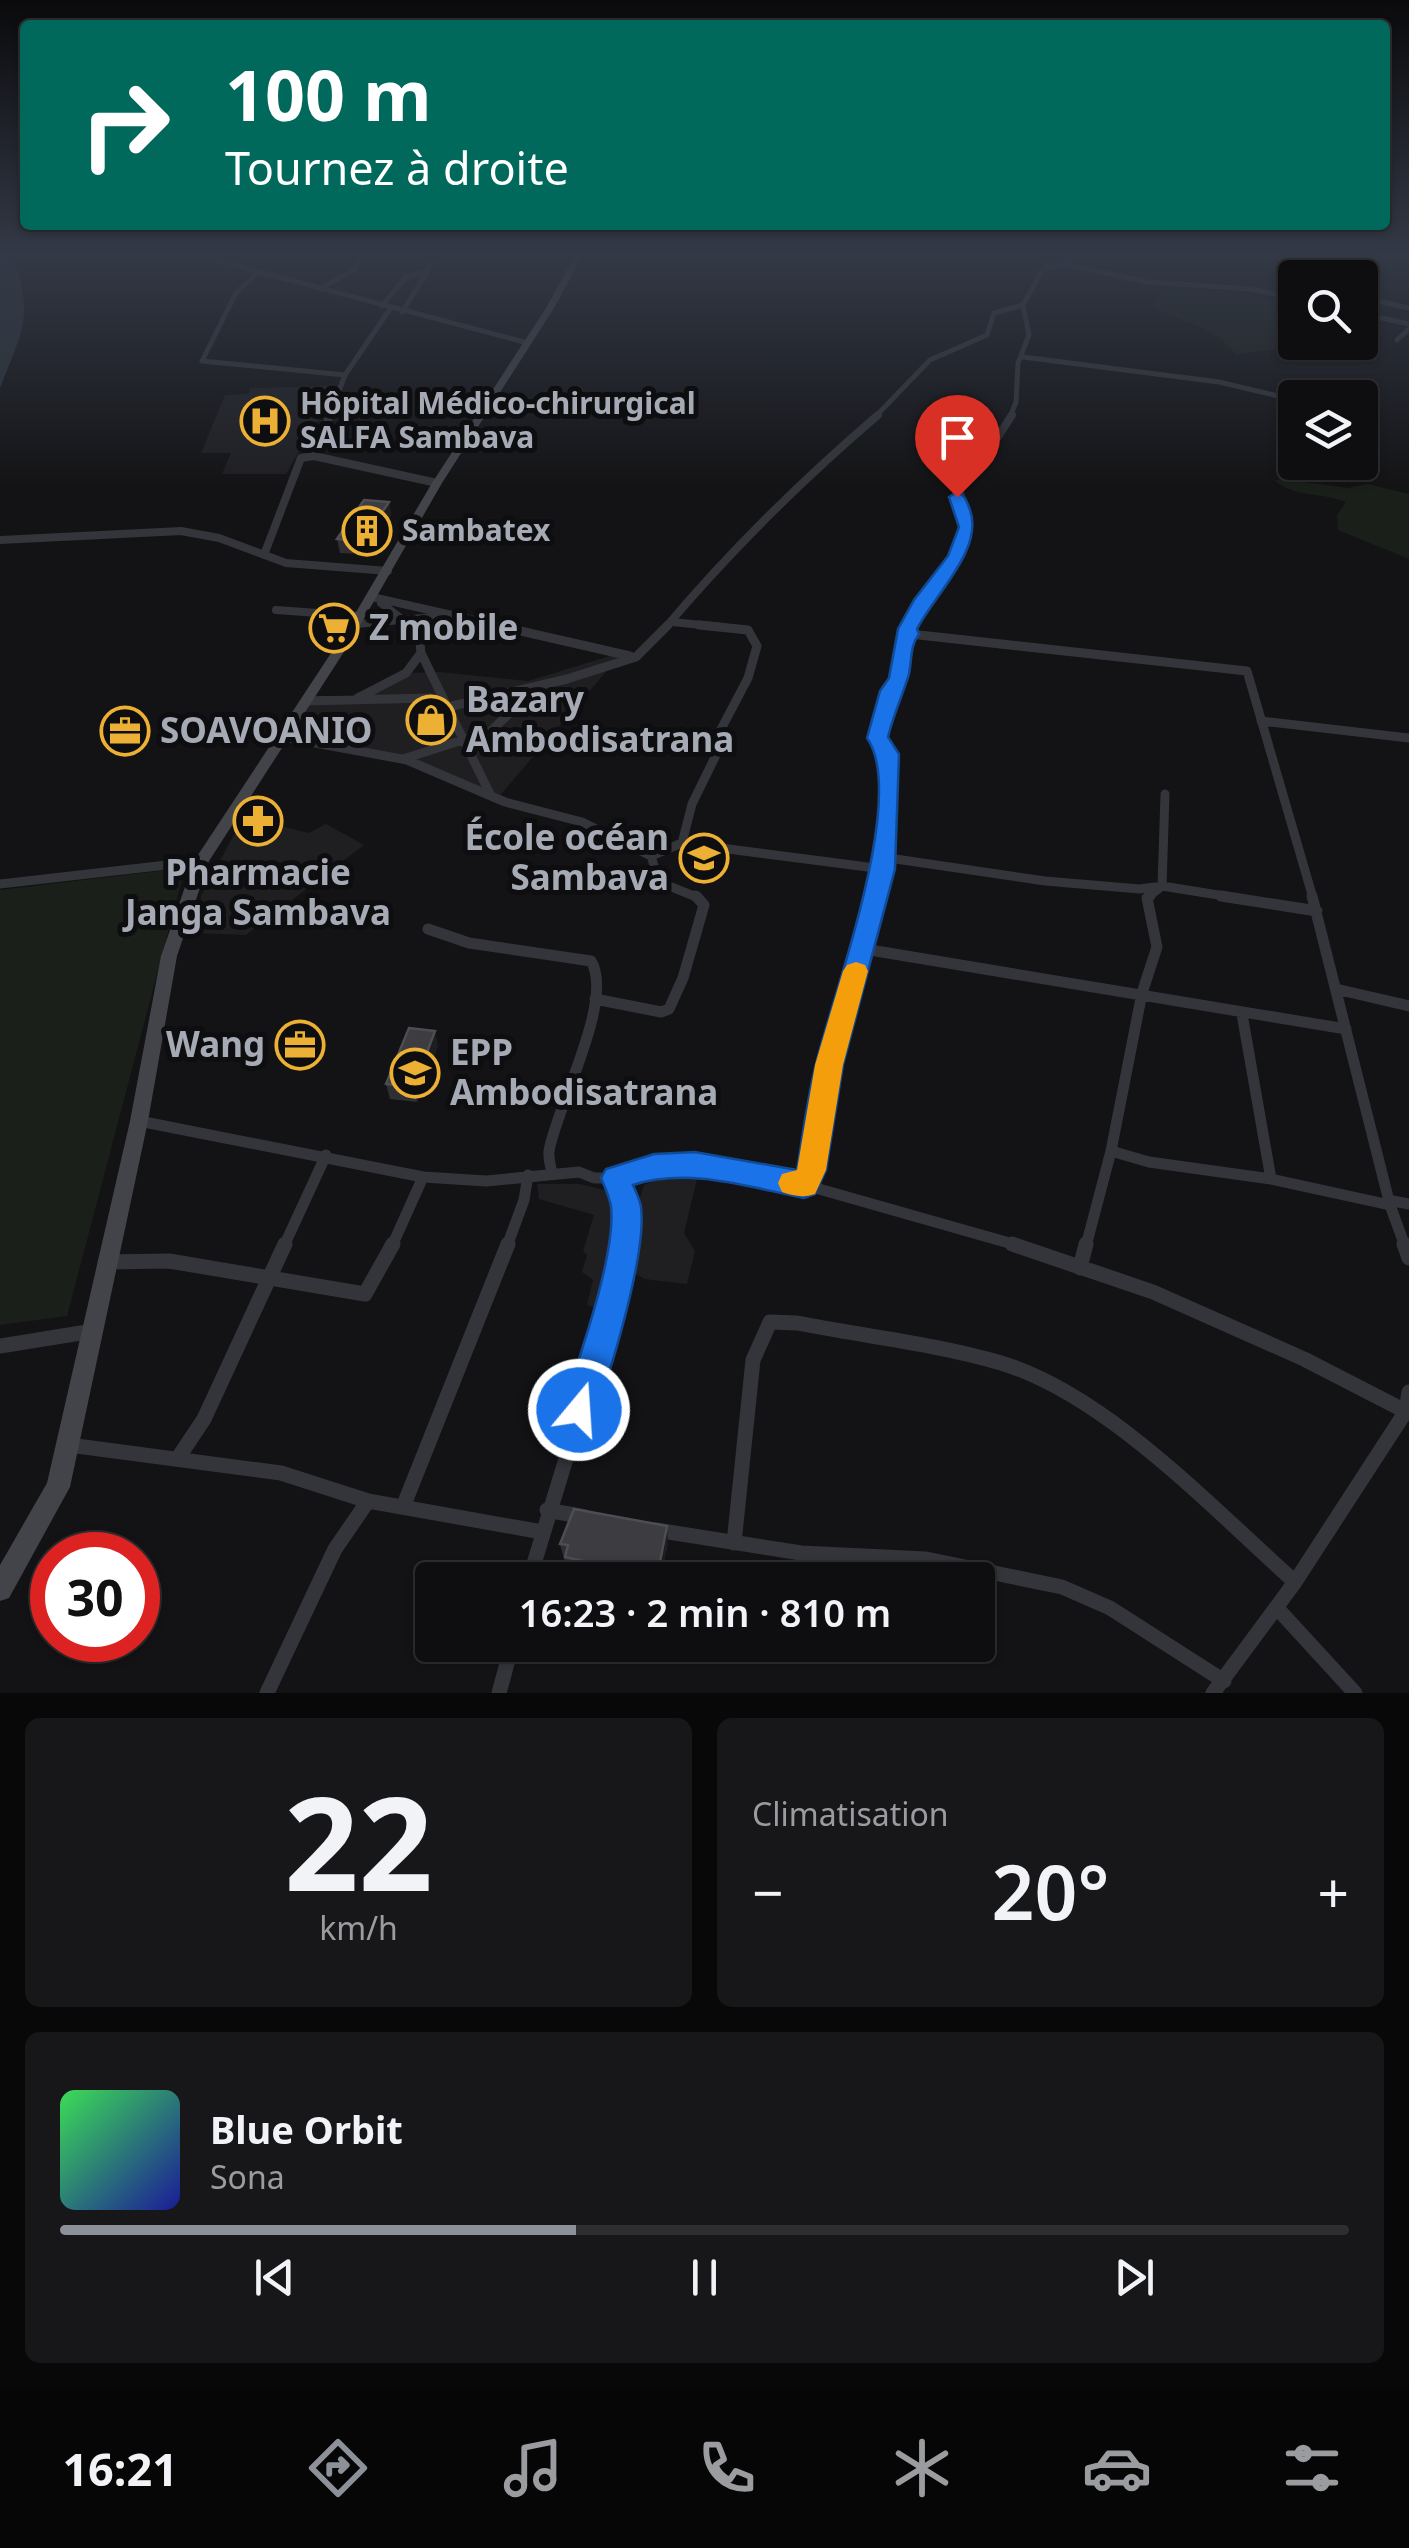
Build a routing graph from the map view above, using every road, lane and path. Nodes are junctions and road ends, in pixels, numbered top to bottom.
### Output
1 (217, 331) edge
2 (372, 331) edge
3 (479, 331) edge
4 (535, 331) edge
5 (988, 331) edge
6 (1028, 331) edge
7 (528, 343) junction
8 (1023, 357) junction
9 (345, 375) junction
10 (1278, 396) edge
11 (314, 456) junction
12 (437, 482) junction
13 (0, 540) edge
14 (264, 555) junction
15 (388, 571) junction
16 (372, 596) junction
17 (276, 610) dead end
18 (444, 616) junction
19 (358, 620) junction
20 (404, 620) junction
21 (672, 622) junction
22 (910, 634) junction
23 (421, 653) junction
24 (636, 658) junction
25 (539, 685) junction
26 (304, 701) junction
27 (352, 701) junction
28 (448, 707) junction
29 (1261, 721) junction
30 (283, 737) junction
31 (1409, 738) edge
32 (465, 742) junction
33 (403, 758) junction
34 (490, 794) junction
35 (1165, 794) dead end
36 (682, 843) junction
37 (651, 856) junction
38 (202, 861) junction
39 (883, 863) junction
40 (0, 884) edge
41 (1162, 886) junction
42 (1317, 911) junction
43 (428, 929) dead end
44 (864, 949) junction
45 (1336, 989) junction
46 (1142, 992) junction
47 (595, 1000) junction
48 (1409, 1006) edge
49 (1242, 1014) junction
50 (1346, 1029) junction
51 (140, 1121) junction
52 (1111, 1151) junction
53 (326, 1154) junction
54 (552, 1174) junction
55 (528, 1175) junction
56 (422, 1178) junction
57 (616, 1178) junction
58 (1271, 1179) junction
59 (804, 1185) junction
60 (1389, 1203) junction
61 (1409, 1204) edge
62 (1409, 1258) edge
63 (105, 1262) junction
64 (1080, 1268) junction
65 (266, 1279) junction
66 (94, 1331) junction
67 (0, 1346) edge
68 (1409, 1392) edge
69 (1407, 1412) edge
70 (69, 1445) junction
71 (178, 1458) junction
72 (368, 1501) junction
73 (403, 1507) junction
74 (547, 1510) junction
75 (603, 1521) edge
76 (638, 1527) edge
77 (542, 1532) junction
78 (734, 1542) junction
79 (534, 1562) edge
80 (1295, 1582) junction
81 (0, 1590) edge
82 (1277, 1608) junction
83 (507, 1662) edge
84 (1219, 1687) edge
85 (267, 1693) edge
86 (499, 1693) edge
87 (1355, 1693) edge

1 - 9 street
2 - 9 street
3 - 7 street
4 - 7 main road
5 - 21 street
6 - 8 street
7 - 12 main road
8 - 10 street
8 - 22 street
9 - 11 street
11 - 12 street
11 - 14 street
12 - 15 main road
13 - 14 street
14 - 15 street
15 - 16 main road
16 - 18 street
16 - 19 main road
16 - 20 street
17 - 19 street
18 - 20 street
18 - 24 street
19 - 20 street
19 - 26 main road
20 - 23 street
21 - 24 street
21 - 36 street
22 - 29 street
22 - 39 street
23 - 27 street
23 - 28 street
24 - 25 street
25 - 28 street
25 - 32 street
26 - 27 street
26 - 30 main road
27 - 28 street
28 - 32 street
29 - 31 street
29 - 42 street
30 - 33 street
30 - 38 main road
32 - 33 street
32 - 34 street
33 - 34 street
34 - 37 street
35 - 41 street
36 - 37 street
36 - 39 street
37 - 47 street
38 - 40 street
38 - 51 main road
39 - 41 street
39 - 44 street
41 - 42 street
41 - 46 street
42 - 45 street
43 - 47 street
44 - 46 street
44 - 59 street
45 - 48 street
45 - 50 street
46 - 49 street
46 - 52 street
47 - 54 street
49 - 50 street
49 - 58 street
50 - 60 street
51 - 53 street
51 - 63 main road
52 - 58 street
52 - 64 street
53 - 56 street
53 - 65 street
54 - 55 street
54 - 57 street
55 - 56 street
55 - 73 street
56 - 65 street
57 - 59 street
57 - 74 street
58 - 60 street
59 - 64 street
60 - 61 street
60 - 62 street
63 - 65 street
63 - 66 main road
64 - 69 street
65 - 71 street
66 - 67 street
66 - 70 main road
68 - 69 street
69 - 80 street
70 - 71 street
70 - 81 main road
71 - 72 street
72 - 73 street
72 - 85 street
73 - 77 street
74 - 75 street
74 - 77 street
76 - 78 street
77 - 79 street
78 - 80 street
78 - 84 street
80 - 82 street
82 - 84 street
82 - 87 street
83 - 86 street

